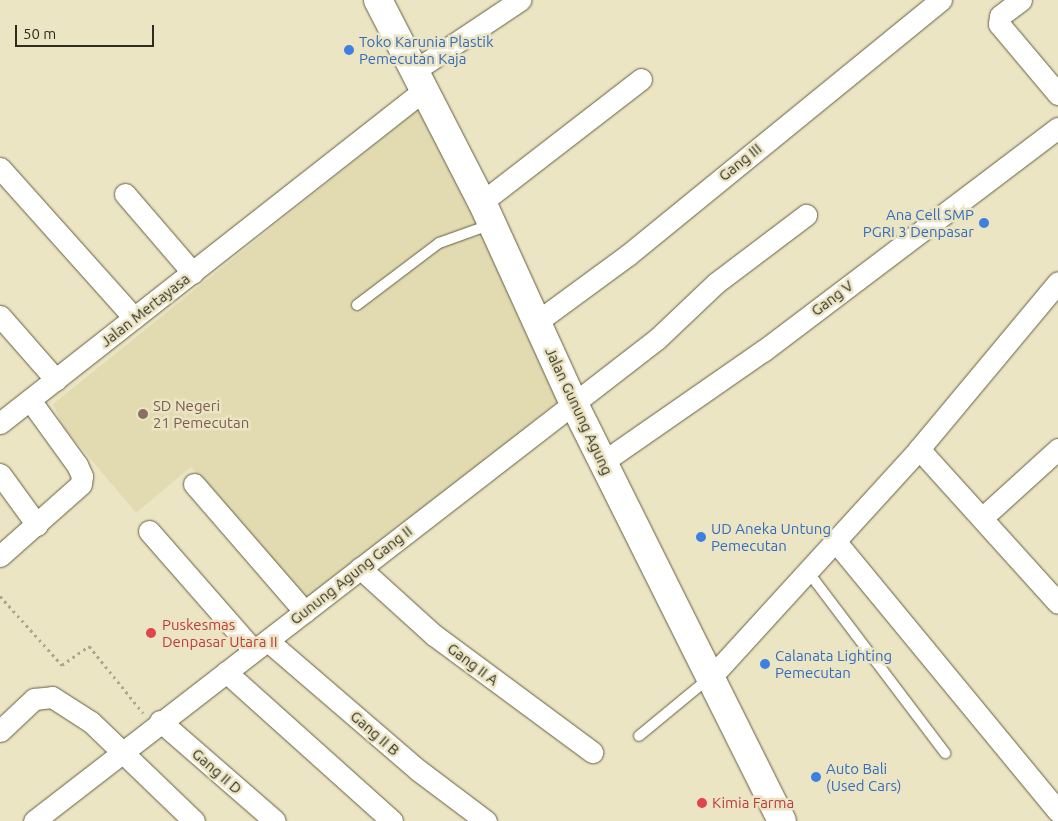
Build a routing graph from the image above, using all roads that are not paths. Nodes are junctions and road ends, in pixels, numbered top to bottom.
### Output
1 (378, 0) edge
2 (519, 0) edge
3 (941, 0) edge
4 (1020, 0) edge
5 (641, 79) dead end
6 (418, 81) junction
7 (1058, 94) edge
8 (1058, 128) edge
9 (0, 168) edge
10 (125, 194) dead end
11 (487, 213) junction
12 (806, 215) dead end
13 (193, 273) junction
14 (1058, 282) edge
15 (357, 305) dead end
16 (0, 316) edge
17 (134, 318) junction
18 (538, 322) junction
19 (56, 380) junction
20 (30, 400) junction
21 (573, 402) junction
22 (0, 423) edge
23 (919, 449) junction
24 (1058, 449) edge
25 (603, 462) junction
26 (194, 484) dead end
27 (4, 486) edge
28 (982, 518) junction
29 (37, 525) junction
30 (150, 531) dead end
31 (836, 542) junction
32 (0, 556) edge
33 (360, 568) junction
34 (809, 573) junction
35 (1058, 603) edge
36 (305, 612) junction
37 (261, 646) junction
38 (226, 672) junction
39 (712, 676) junction
40 (157, 723) junction
41 (0, 730) edge
42 (638, 736) dead end
43 (122, 752) junction
44 (592, 752) dead end
45 (945, 753) dead end
46 (1058, 811) edge
47 (188, 819) edge
48 (34, 821) edge
49 (275, 821) edge
50 (392, 821) edge
51 (486, 821) edge
52 (782, 821) edge

1 - 6 main road, Jalan Gunung Agung
2 - 6 street, Jalan Mertayasa
3 - 18 street, Gang III
4 - 7 street
5 - 11 street
6 - 11 main road, Jalan Gunung Agung
6 - 13 street, Jalan Mertayasa
8 - 25 street, Gang V
9 - 17 street
10 - 13 street
11 - 15 lane
11 - 18 main road, Jalan Gunung Agung
12 - 21 street, Gunung Agung Gang II
13 - 17 street, Jalan Mertayasa
14 - 23 street
16 - 19 street
17 - 19 street, Jalan Mertayasa
18 - 21 main road, Jalan Gunung Agung
19 - 20 street, Jalan Mertayasa
20 - 22 street, Jalan Mertayasa
20 - 29 street
21 - 25 main road, Jalan Gunung Agung
21 - 33 street, Gunung Agung Gang II
23 - 28 street
23 - 31 street
24 - 28 street
25 - 39 main road, Jalan Gunung Agung
26 - 36 street
27 - 29 street
28 - 35 street
29 - 32 street
30 - 37 street, Gang II B
31 - 34 street
31 - 46 street
33 - 36 street, Gunung Agung Gang II
33 - 44 street, Gang II A
34 - 39 street
34 - 45 lane
36 - 37 street, Gunung Agung Gang II
37 - 38 street, Gunung Agung Gang II
37 - 51 street, Gang II B
38 - 40 street, Gunung Agung Gang II
38 - 50 street
39 - 42 lane
39 - 52 main road, Jalan Gunung Agung
40 - 43 street, Gunung Agung Gang II
40 - 49 street, Gang II D
41 - 43 street
43 - 47 street
43 - 48 street, Gunung Agung Gang II

